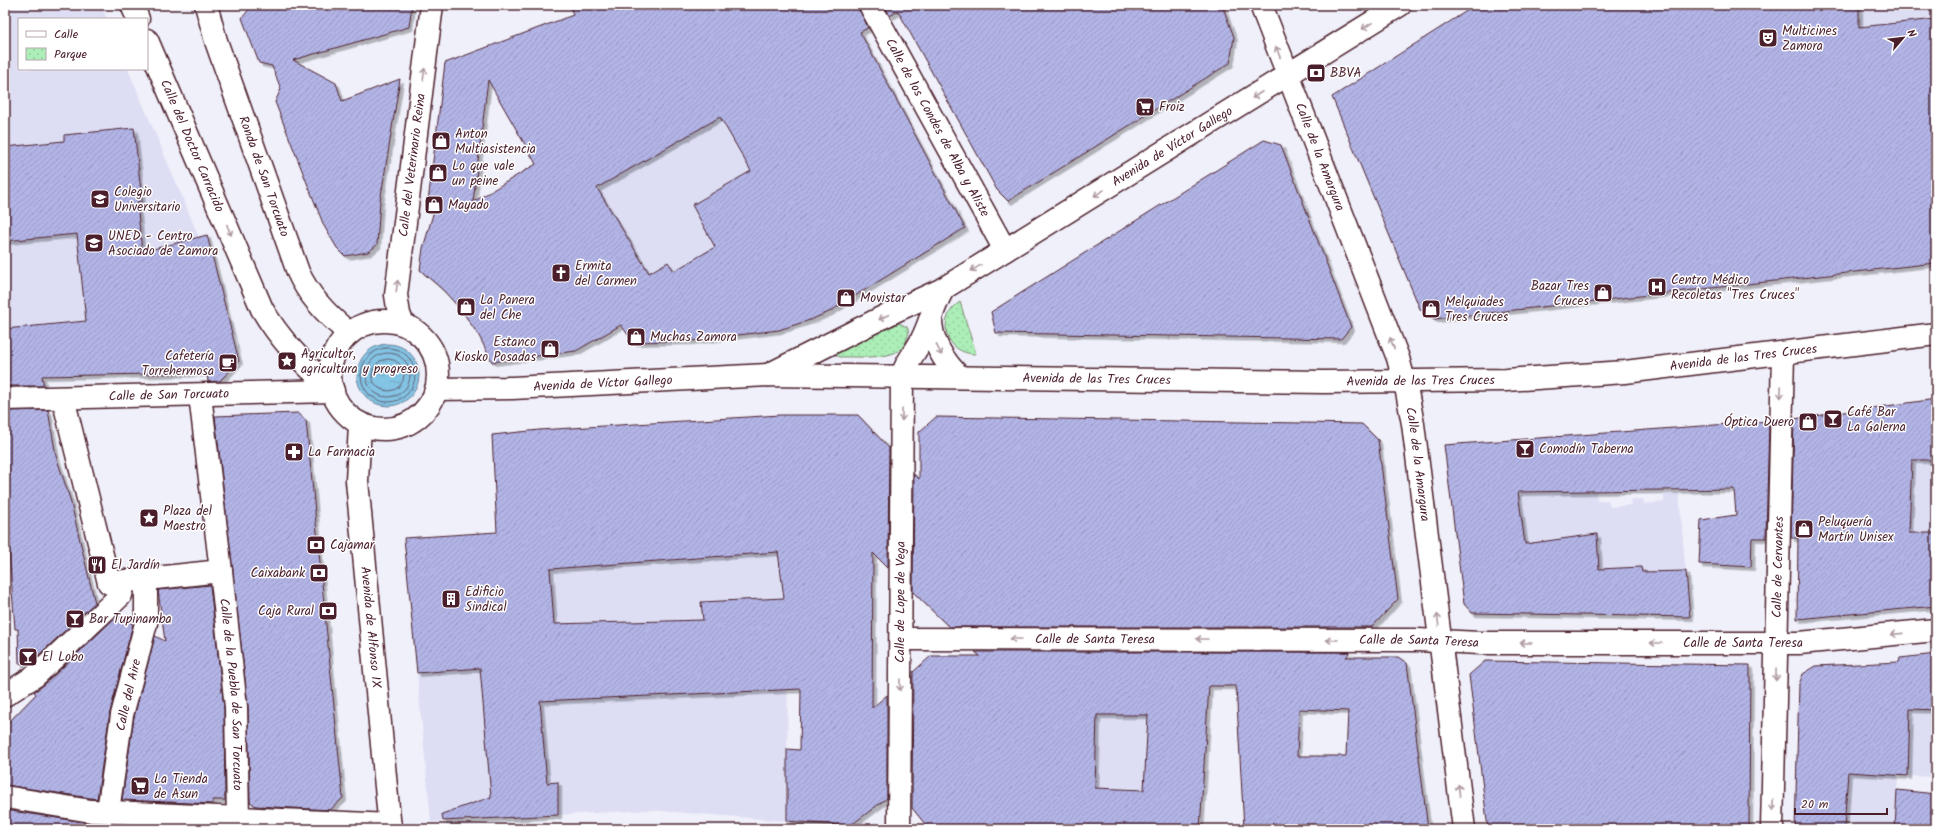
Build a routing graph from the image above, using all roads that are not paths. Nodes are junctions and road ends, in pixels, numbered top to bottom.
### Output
1 (132, 5) edge
2 (206, 5) edge
3 (432, 5) edge
4 (870, 5) edge
5 (1260, 5) edge
6 (1400, 5) edge
7 (138, 18) edge
8 (148, 42) edge
9 (1288, 75) junction
10 (1005, 250) junction
11 (944, 288) junction
12 (931, 317) junction
13 (403, 324) junction
14 (349, 334) junction
15 (1936, 334) edge
16 (1783, 353) junction
17 (768, 375) junction
18 (902, 376) junction
19 (960, 377) junction
20 (1404, 380) junction
21 (437, 388) junction
22 (332, 389) junction
23 (200, 396) junction
24 (63, 398) junction
25 (5, 399) edge
26 (360, 425) junction
27 (221, 571) junction
28 (146, 579) junction
29 (124, 581) junction
30 (1936, 630) edge
31 (901, 638) junction
32 (1441, 642) junction
33 (1776, 643) junction
34 (5, 695) edge
35 (5, 796) edge
36 (108, 812) junction
37 (238, 819) junction
38 (390, 827) edge
39 (899, 829) edge
40 (1464, 829) edge
41 (1772, 829) edge

1 - 7 street
2 - 14 street, Ronda de San Torcuato
13 -> 3 street, Calle del Veterinario Reina
4 - 10 street, Calle de los Condes de Alba y Aliste
9 -> 5 street, Calle de la Amargura
6 -> 9 street, Avenida de Víctor Gallego
8 -> 22 street, Calle del Doctor Carracido
9 -> 10 street, Avenida de Víctor Gallego
20 -> 9 street, Calle de la Amargura
10 -> 11 street, Avenida de Víctor Gallego
11 - 12 street
11 -> 17 street, Avenida de Víctor Gallego
12 - 18 street
12 -> 19 street
13 - 14 street
13 - 21 street
14 - 22 street
15 - 16 street, Avenida de las Tres Cruces
16 - 20 street, Avenida de las Tres Cruces
16 -> 33 street, Calle de Cervantes
17 - 18 street, Avenida de Víctor Gallego
17 - 21 street, Avenida de Víctor Gallego
18 - 19 street, Avenida de las Tres Cruces
18 -> 31 street, Calle de Lope de Vega
19 - 20 street, Avenida de las Tres Cruces
32 -> 20 street, Calle de la Amargura
21 - 26 street
22 - 23 street, Calle de San Torcuato
22 - 26 street
23 - 24 street, Calle de San Torcuato
23 - 27 street
24 - 25 street, Calle de San Torcuato
24 - 29 street
26 - 38 street, Avenida de Alfonso IX
27 - 28 street
27 - 37 street, Calle de la Puebla de San Torcuato
28 - 29 street
28 - 36 street, Calle del Aire
29 - 34 street
30 -> 33 street, Calle de Santa Teresa
32 -> 31 street, Calle de Santa Teresa
31 -> 39 street, Calle de Lope de Vega
33 -> 32 street, Calle de Santa Teresa
40 -> 32 street, Calle de la Amargura
33 -> 41 street, Calle de Cervantes
35 - 36 street
36 - 37 street
37 - 38 street

